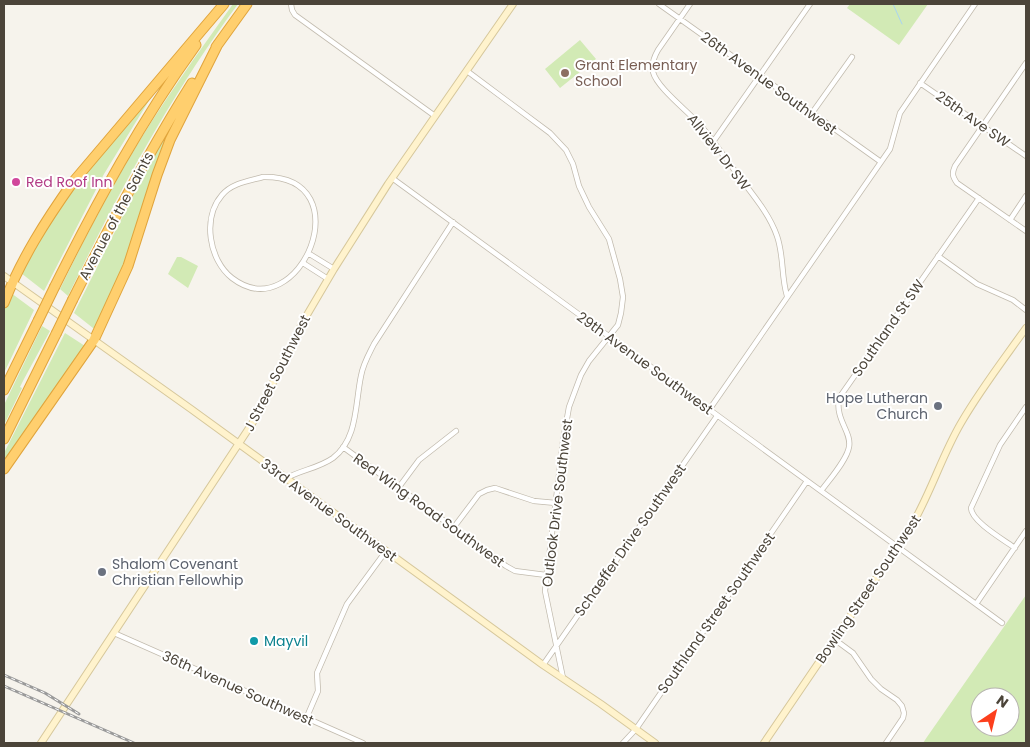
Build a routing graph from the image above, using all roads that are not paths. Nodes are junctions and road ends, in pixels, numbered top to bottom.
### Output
1 (225, 4) edge
2 (247, 4) edge
3 (513, 4) edge
4 (659, 4) edge
5 (690, 4) edge
6 (810, 4) edge
7 (975, 4) edge
8 (291, 5) edge
9 (679, 19) junction
10 (218, 44) junction
11 (852, 57) dead end
12 (1026, 63) edge
13 (467, 71) junction
14 (759, 77) junction
15 (920, 83) junction
16 (812, 113) junction
17 (435, 116) junction
18 (983, 126) junction
19 (713, 142) junction
20 (1026, 156) edge
21 (881, 162) junction
22 (392, 178) junction
23 (1026, 196) edge
24 (979, 198) junction
25 (1010, 220) junction
26 (453, 222) junction
27 (1026, 231) edge
28 (308, 253) junction
29 (938, 256) junction
30 (303, 263) junction
31 (334, 269) junction
32 (4, 276) edge
33 (328, 279) junction
34 (12, 281) junction
35 (787, 296) junction
36 (4, 303) edge
37 (1026, 310) edge
38 (1026, 328) edge
39 (609, 337) junction
40 (94, 340) junction
41 (4, 390) edge
42 (1026, 408) edge
43 (709, 410) junction
44 (717, 416) junction
45 (456, 430) dead end
46 (4, 439) edge
47 (239, 445) junction
48 (343, 447) junction
49 (4, 469) edge
50 (287, 478) junction
51 (807, 481) junction
52 (399, 487) junction
53 (821, 491) junction
54 (556, 503) junction
55 (454, 527) junction
56 (1026, 531) edge
57 (898, 547) junction
58 (1015, 548) junction
59 (386, 551) junction
60 (546, 575) junction
61 (976, 604) junction
62 (1002, 623) dead end
63 (114, 633) junction
64 (834, 639) junction
65 (556, 646) junction
66 (543, 665) junction
67 (564, 678) junction
68 (306, 718) junction
69 (636, 729) junction
70 (41, 743) edge
71 (363, 743) edge
72 (623, 743) edge
73 (656, 743) edge
74 (764, 743) edge
75 (886, 743) edge

1 - 34 highway
1 - 41 highway, Avenue of the Saints, bridge
2 - 10 highway, Avenue of the Saints
3 - 13 street, J Street Southwest
4 - 9 street, 26th Avenue Southwest
5 - 9 street, Allview Dr SW
6 - 14 street
7 - 15 street
8 - 17 street
9 - 14 street, 26th Avenue Southwest
9 - 19 street, Allview Dr SW
10 - 40 highway
10 - 46 highway, Avenue of the Saints, bridge
11 - 16 street
12 - 18 street
13 - 17 street, J Street Southwest
13 - 39 street, Outlook Drive Southwest
14 - 16 street, 26th Avenue Southwest
14 - 19 street
15 - 18 street, 25th Ave SW
15 - 21 street
16 - 21 street, 26th Avenue Southwest
17 - 22 street, J Street Southwest
18 - 20 street, 25th Ave SW
18 - 24 street
19 - 35 street, Allview Dr SW
21 - 35 street
22 - 26 street, 29th Avenue Southwest
22 - 31 street, J Street Southwest
23 - 25 street
24 - 25 street
24 - 29 street, Southland St SW
25 - 27 street
26 - 39 street, 29th Avenue Southwest
26 - 48 street
28 - 30 street
28 - 30 street
28 - 31 street
29 - 37 street
29 - 53 street, Southland St SW
30 - 33 street
31 - 33 street, J Street Southwest
32 - 34 street, 33rd Avenue Southwest
33 - 47 street, J Street Southwest
34 - 36 highway
34 - 40 street, 33rd Avenue Southwest
35 - 43 street
38 - 57 street, Bowling Street Southwest
39 - 43 street, 29th Avenue Southwest
39 - 54 street, Outlook Drive Southwest
40 - 47 street, 33rd Avenue Southwest
40 - 49 highway
42 - 58 street
43 - 44 street, 29th Avenue Southwest
44 - 51 street, 29th Avenue Southwest
44 - 65 street, Schaeffer Drive Southwest
45 - 52 street
47 - 50 street, 33rd Avenue Southwest
47 - 63 street, J Street Southwest
48 - 50 street
48 - 52 street, Red Wing Road Southwest
50 - 59 street, 33rd Avenue Southwest
51 - 53 street, 29th Avenue Southwest
51 - 69 street, Southland Street Southwest
52 - 55 street, Red Wing Road Southwest
53 - 57 street, 29th Avenue Southwest
54 - 55 street
54 - 60 street, Outlook Drive Southwest
55 - 60 street, Red Wing Road Southwest
56 - 58 street
57 - 61 street, 29th Avenue Southwest
57 - 64 street, Bowling Street Southwest
58 - 61 street
59 - 66 street, 33rd Avenue Southwest
59 - 68 street
60 - 65 street, Outlook Drive Southwest
61 - 62 street, 29th Avenue Southwest
63 - 68 street, 36th Avenue Southwest
63 - 70 street, J Street Southwest
64 - 74 street, Bowling Street Southwest
64 - 75 street
65 - 66 street, Schaeffer Drive Southwest
65 - 67 street, Outlook Drive Southwest
66 - 67 street, 33rd Avenue Southwest
67 - 69 street, 33rd Avenue Southwest
68 - 71 street, 36th Avenue Southwest
69 - 72 street, Southland Street Southwest
69 - 73 street, 33rd Avenue Southwest

